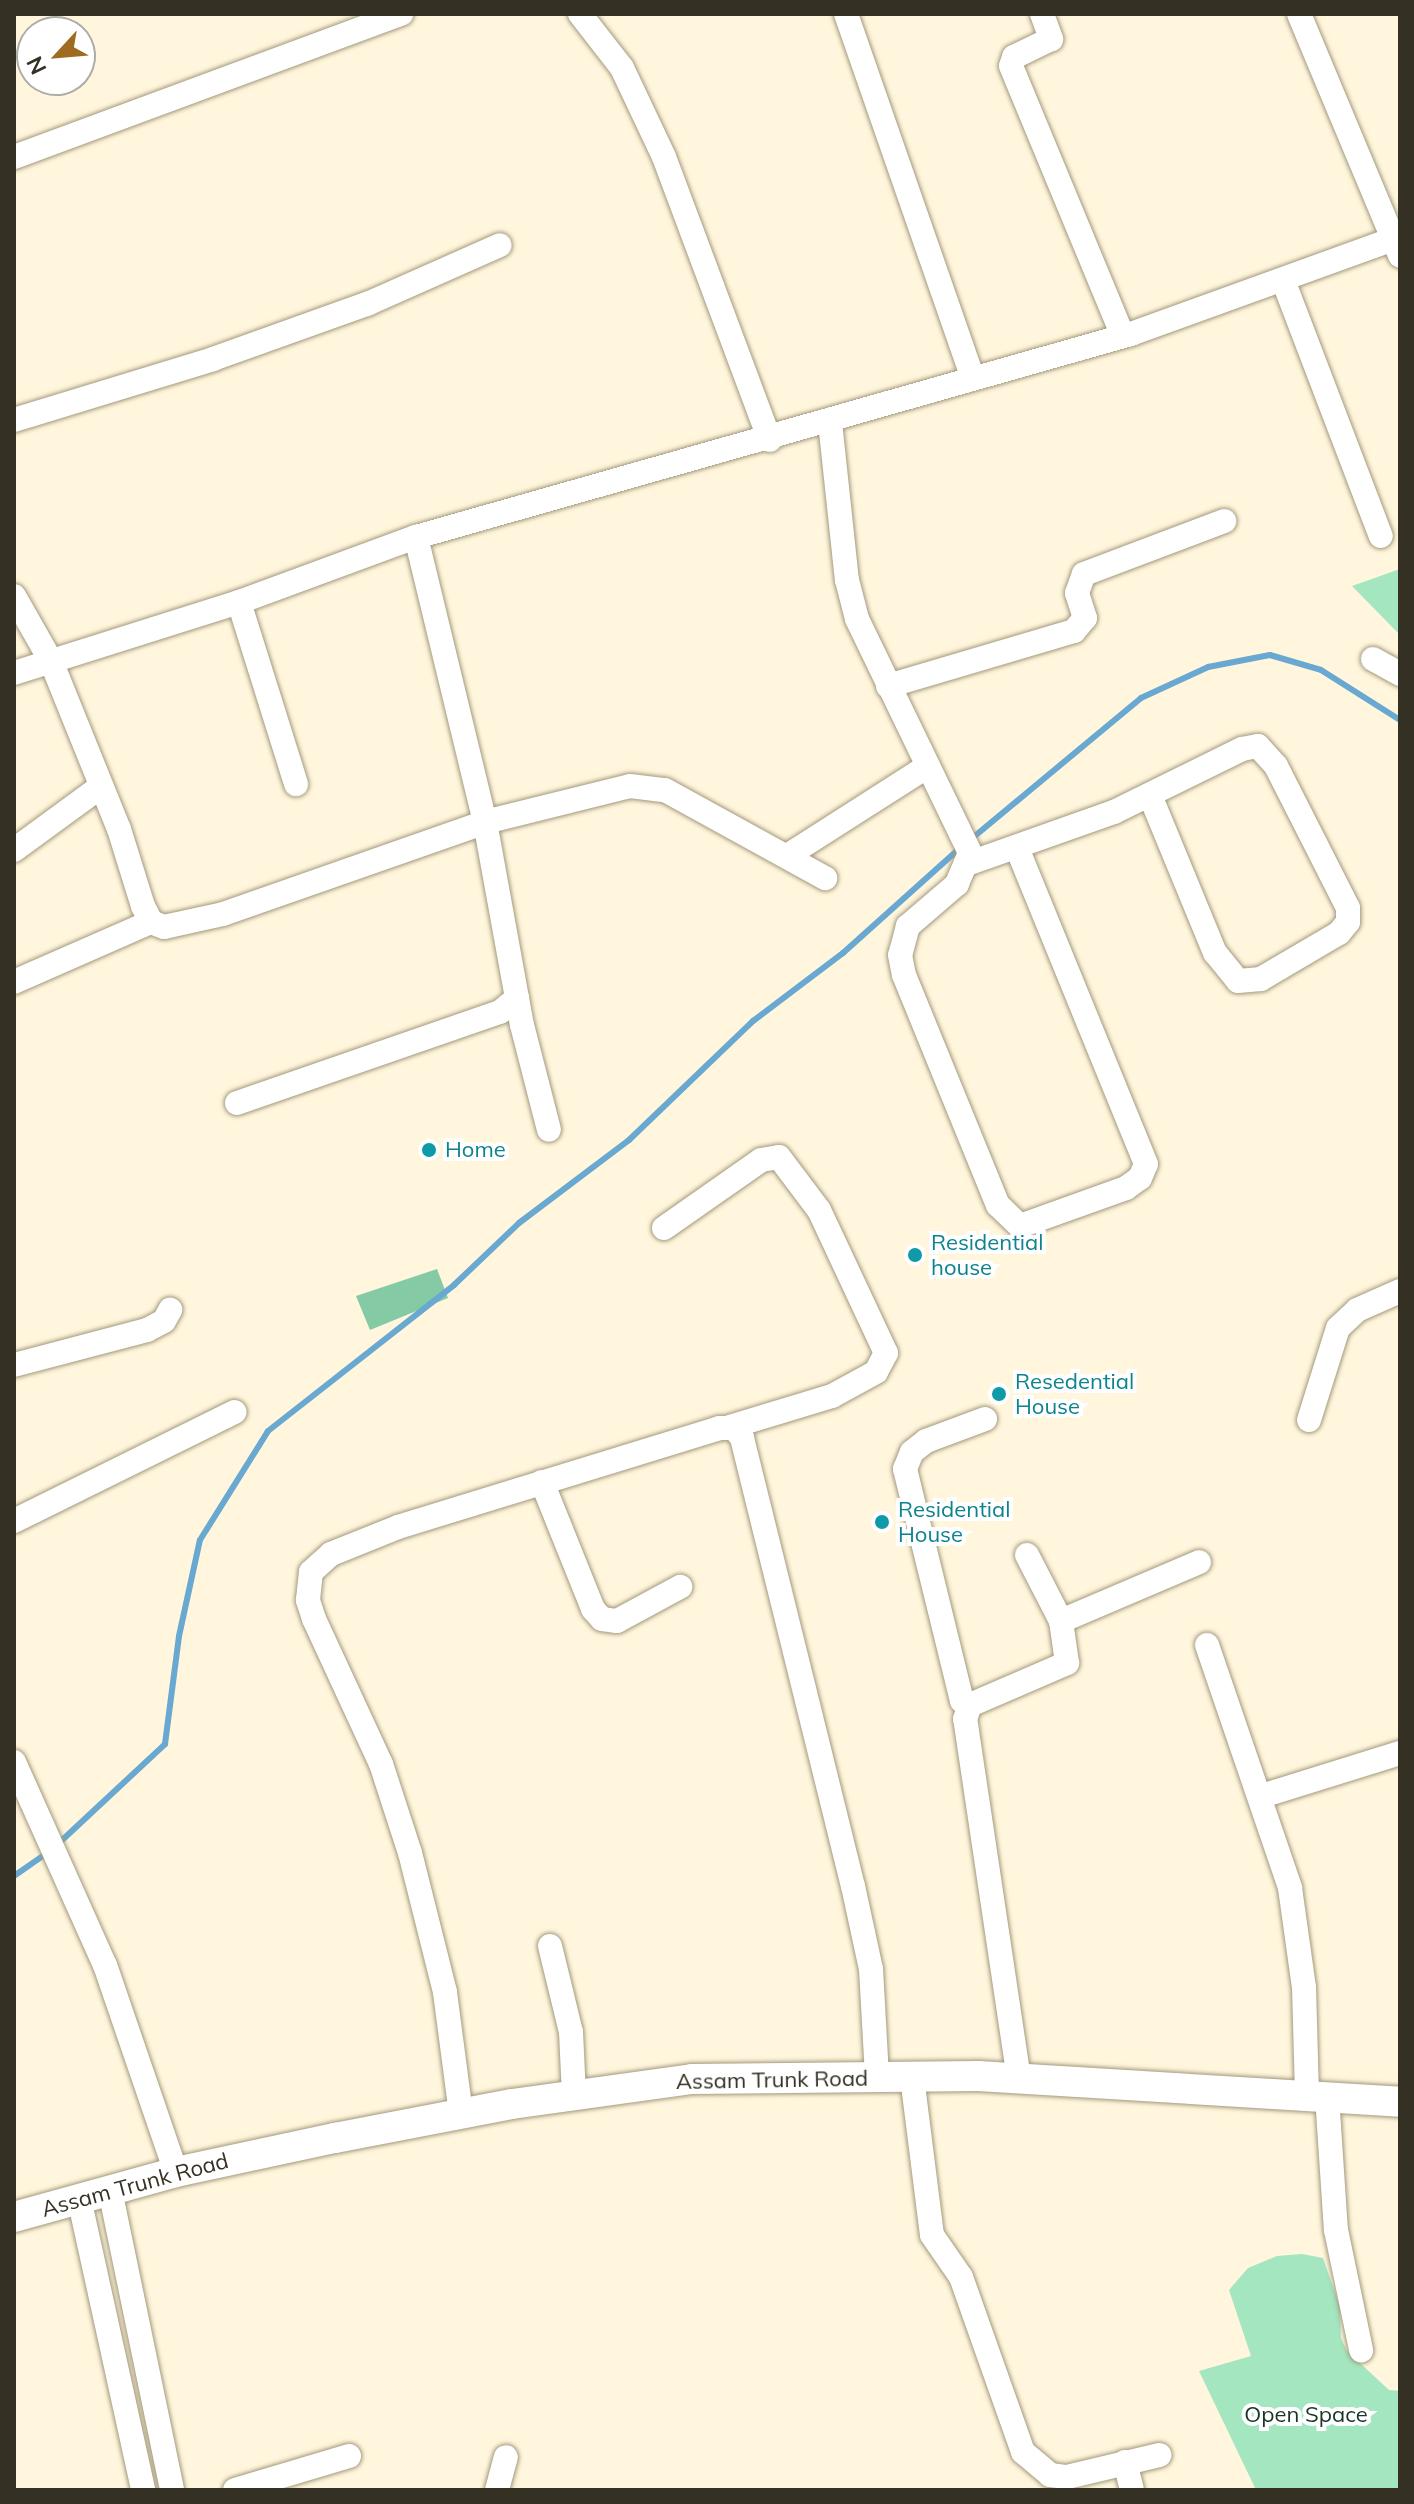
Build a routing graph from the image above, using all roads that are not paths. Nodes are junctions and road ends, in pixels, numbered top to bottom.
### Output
1 (401, 14) edge
2 (580, 14) edge
3 (846, 14) edge
4 (1042, 14) edge
5 (1299, 14) edge
6 (14, 157) edge
7 (500, 245) dead end
8 (1396, 248) edge
9 (1283, 280) junction
10 (1123, 336) junction
11 (973, 379) junction
12 (14, 420) edge
13 (830, 422) junction
14 (770, 440) junction
15 (1224, 521) dead end
16 (1381, 536) dead end
17 (416, 537) junction
18 (14, 596) edge
19 (239, 602) junction
20 (1373, 659) dead end
21 (51, 661) junction
22 (14, 673) edge
23 (1400, 674) edge
24 (888, 686) junction
25 (928, 766) junction
26 (296, 784) dead end
27 (100, 787) junction
28 (1150, 795) junction
29 (485, 822) junction
30 (1017, 848) junction
31 (14, 850) edge
32 (787, 856) junction
33 (969, 859) junction
34 (825, 878) dead end
35 (151, 922) junction
36 (14, 982) edge
37 (517, 998) junction
38 (237, 1103) dead end
39 (549, 1130) dead end
40 (664, 1228) dead end
41 (1400, 1291) edge
42 (170, 1310) dead end
43 (14, 1365) edge
44 (235, 1412) dead end
45 (985, 1419) dead end
46 (1309, 1420) dead end
47 (730, 1427) junction
48 (542, 1482) junction
49 (14, 1521) edge
50 (1027, 1555) dead end
51 (1199, 1562) dead end
52 (680, 1587) dead end
53 (1061, 1621) junction
54 (1207, 1645) dead end
55 (970, 1705) junction
56 (1400, 1753) edge
57 (14, 1762) edge
58 (1262, 1796) junction
59 (550, 1946) dead end
60 (877, 2077) junction
61 (912, 2077) junction
62 (1019, 2079) junction
63 (574, 2095) junction
64 (1317, 2095) junction
65 (1400, 2102) edge
66 (461, 2114) junction
67 (176, 2172) junction
68 (110, 2190) junction
69 (79, 2198) junction
70 (14, 2217) edge
71 (1361, 2350) dead end
72 (1159, 2455) dead end
73 (349, 2456) dead end
74 (506, 2457) dead end
75 (1125, 2462) junction
76 (143, 2490) edge
77 (172, 2490) edge
78 (235, 2490) edge
79 (497, 2490) edge
80 (1132, 2490) edge

1 - 6 street
2 - 14 street
3 - 11 street
4 - 10 street
5 - 8 street
7 - 12 street
8 - 9 street
9 - 10 street
9 - 16 street
10 - 11 street
11 - 13 street
13 - 14 street
13 - 24 street
14 - 17 street
15 - 24 street
17 - 19 street
17 - 29 street
18 - 21 street
19 - 21 street
19 - 26 street
20 - 23 street
21 - 22 street
21 - 27 street
24 - 25 street
25 - 32 street
25 - 33 street
27 - 31 street
27 - 35 street
28 - 28 street
28 - 30 street
29 - 32 street
29 - 35 street
29 - 37 street
30 - 33 street
30 - 33 street
32 - 34 street
35 - 36 street
37 - 38 street
37 - 39 street
40 - 47 street
41 - 46 street
42 - 43 street
44 - 49 street
45 - 55 street
47 - 48 street
47 - 60 street
48 - 52 street
48 - 66 street
50 - 53 street
51 - 53 street
53 - 55 street
54 - 58 street
55 - 62 street
56 - 58 street
57 - 67 street
58 - 64 street
59 - 63 street
60 - 61 main road, Assam Trunk Road
60 - 63 main road, Assam Trunk Road
61 - 62 main road, Assam Trunk Road
61 - 75 street
62 - 64 main road, Assam Trunk Road
63 - 66 main road, Assam Trunk Road
64 - 65 main road, Assam Trunk Road
64 - 71 street
66 - 67 main road, Assam Trunk Road
67 - 68 main road, Assam Trunk Road
68 - 69 main road, Assam Trunk Road
68 - 77 street
69 - 70 main road, Assam Trunk Road
69 - 76 street
72 - 75 street
73 - 78 street
74 - 79 street
75 - 80 street

